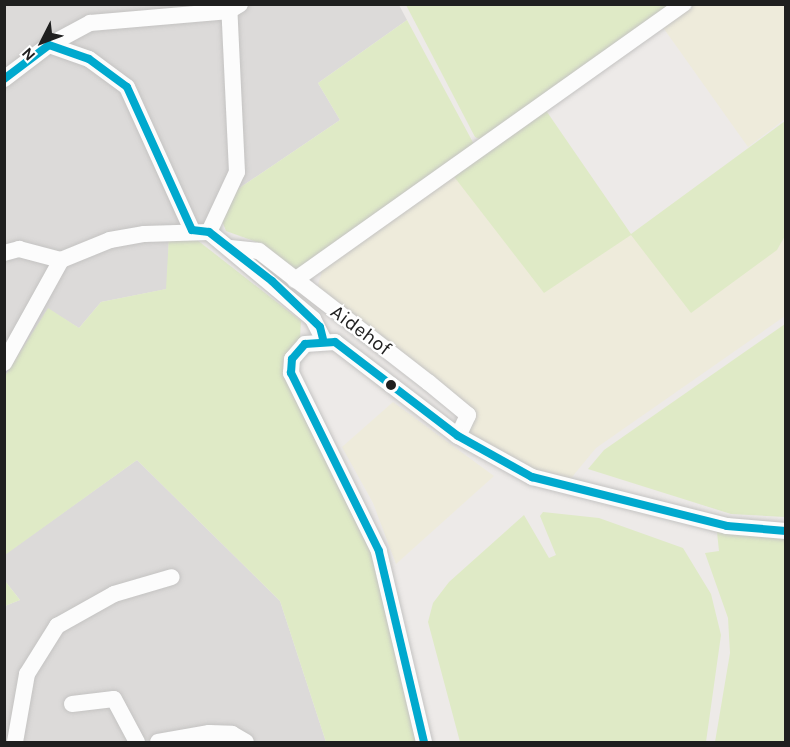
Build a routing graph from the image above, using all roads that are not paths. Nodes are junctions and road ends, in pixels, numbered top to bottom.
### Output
1 (684, 4) edge
2 (233, 7) edge
3 (49, 45) junction
4 (4, 79) edge
5 (200, 231) junction
6 (230, 248) junction
7 (4, 253) edge
8 (61, 260) junction
9 (295, 280) junction
10 (323, 339) junction
11 (4, 363) edge
12 (458, 436) junction
13 (786, 531) edge
14 (172, 577) dead end
15 (72, 704) dead end
16 (15, 742) edge
17 (137, 742) edge
18 (158, 742) edge
19 (246, 742) edge
20 (424, 742) edge

1 - 9 street
2 - 3 street
2 - 5 street
3 - 4 street
3 - 5 street
5 - 6 street
5 - 8 street
6 - 9 street, Aidehof
6 - 10 street
7 - 8 street
8 - 11 street
9 - 12 street, Aidehof
10 - 12 street
10 - 20 street
12 - 13 street
14 - 16 street
15 - 17 street
18 - 19 street

